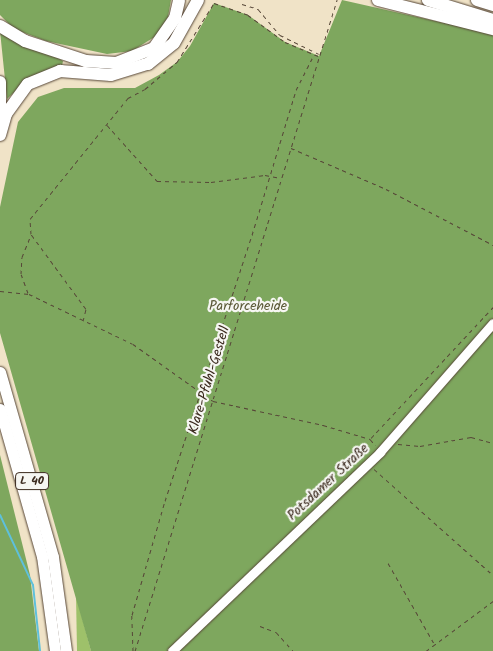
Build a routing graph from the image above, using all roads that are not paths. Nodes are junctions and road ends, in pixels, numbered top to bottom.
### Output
1 (179, 0) edge
2 (198, 0) edge
3 (378, 0) edge
4 (428, 0) edge
5 (478, 0) edge
6 (493, 5) edge
7 (493, 20) edge
8 (0, 26) edge
9 (493, 29) edge
10 (0, 82) edge
11 (0, 113) edge
12 (0, 135) edge
13 (493, 322) edge
14 (0, 372) edge
15 (0, 409) edge
16 (55, 651) edge
17 (66, 651) edge
18 (172, 651) edge

1 - 8 highway
2 - 12 highway
3 - 9 highway
4 - 7 highway
5 - 6 highway
10 - 11 highway
13 - 18 street, Potsdamer Straße
14 - 17 highway, L 40
15 - 16 highway, L 40

